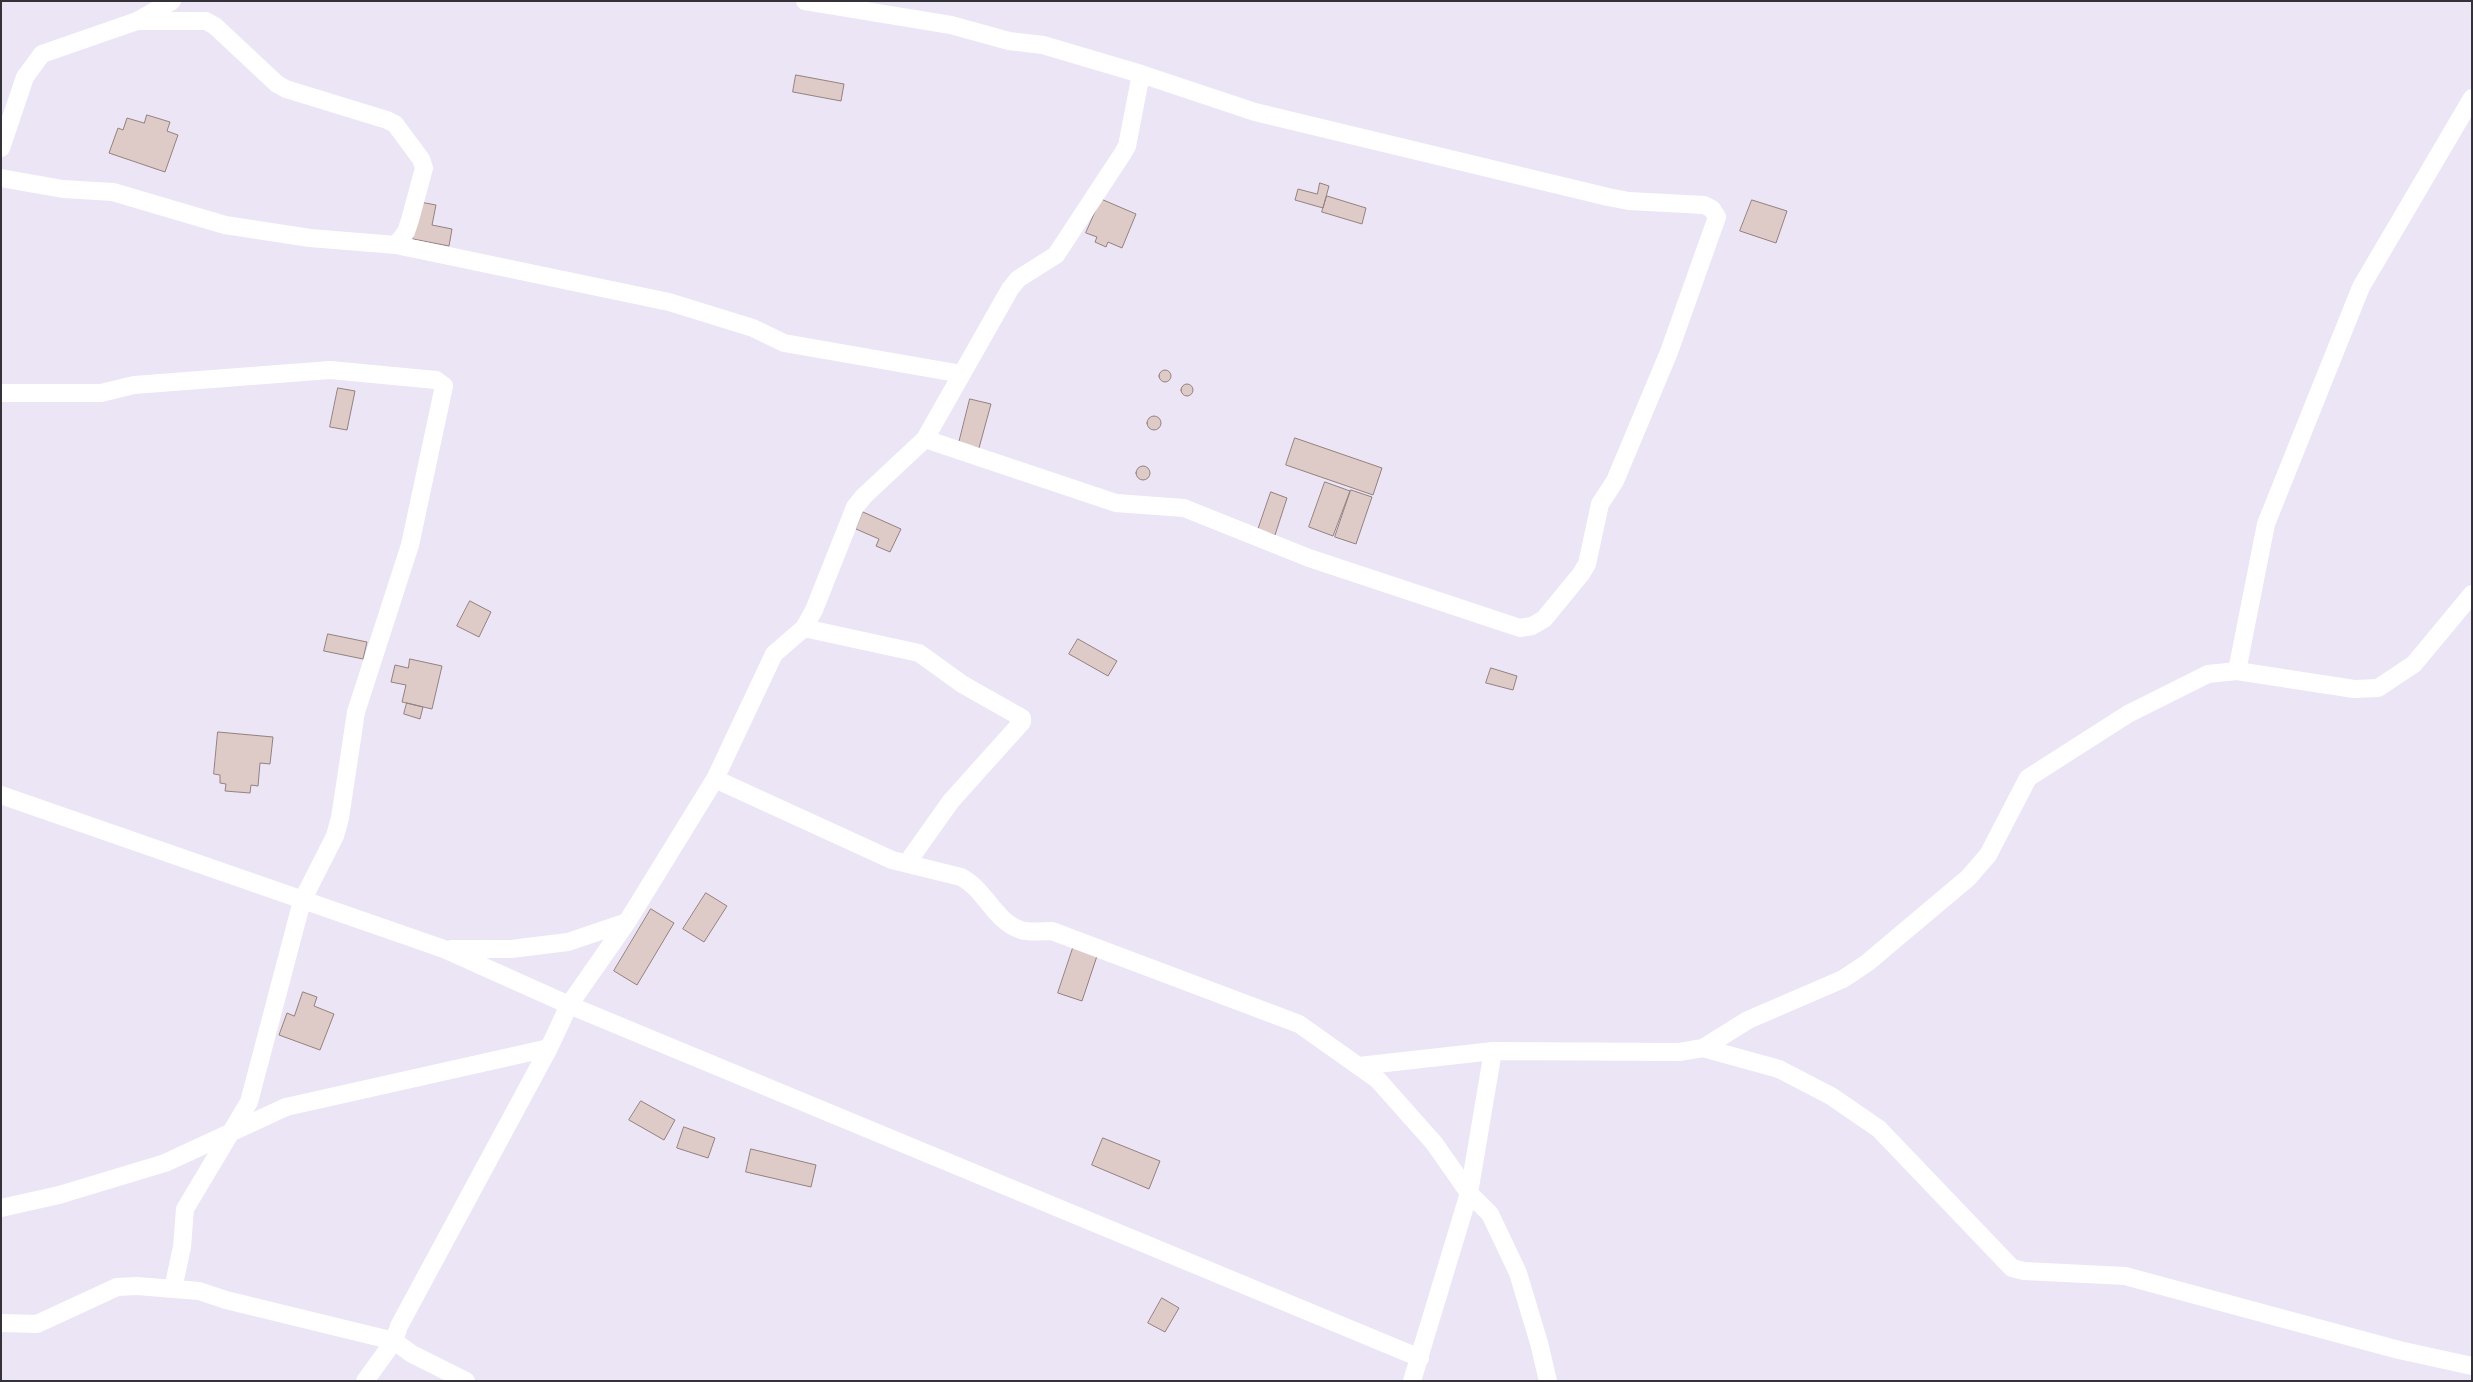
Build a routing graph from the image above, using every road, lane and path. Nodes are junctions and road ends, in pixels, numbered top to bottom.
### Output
1 (172, 1) edge
2 (805, 1) edge
3 (137, 21) junction
4 (1141, 74) junction
5 (2472, 98) edge
6 (1, 148) edge
7 (1, 178) edge
8 (396, 245) junction
9 (962, 374) junction
10 (1, 393) edge
11 (924, 439) junction
12 (2472, 594) edge
13 (804, 628) junction
14 (2237, 671) junction
15 (715, 779) junction
16 (1, 795) edge
17 (907, 863) junction
18 (302, 901) junction
19 (627, 922) junction
20 (444, 949) junction
21 (569, 1005) junction
22 (549, 1048) junction
23 (1703, 1048) junction
24 (1493, 1051) junction
25 (1359, 1066) junction
26 (230, 1132) junction
27 (1469, 1193) junction
28 (1, 1208) edge
29 (173, 1289) junction
30 (1, 1323) edge
31 (394, 1342) junction
32 (1420, 1358) junction
33 (2472, 1366) edge
34 (365, 1381) edge
35 (466, 1381) edge
36 (1412, 1381) edge
37 (1548, 1381) edge

1 - 3 street
2 - 4 street
3 - 6 street
3 - 8 street
4 - 9 street
4 - 11 street
5 - 14 street
7 - 8 street
8 - 9 street
9 - 11 street
10 - 18 street
11 - 13 street
12 - 14 street
13 - 15 street
13 - 17 street
14 - 23 street
15 - 17 street
15 - 19 street
16 - 18 street
17 - 25 street
18 - 20 street
18 - 26 street
19 - 20 street
19 - 21 street
20 - 21 street
21 - 22 street
21 - 32 street
22 - 26 street
22 - 31 street
23 - 24 street
23 - 33 street
24 - 25 street
24 - 27 street
25 - 27 street
26 - 28 street
26 - 29 street
27 - 32 street
27 - 37 street
29 - 30 street
29 - 31 street
31 - 34 street
31 - 35 street
32 - 36 street

